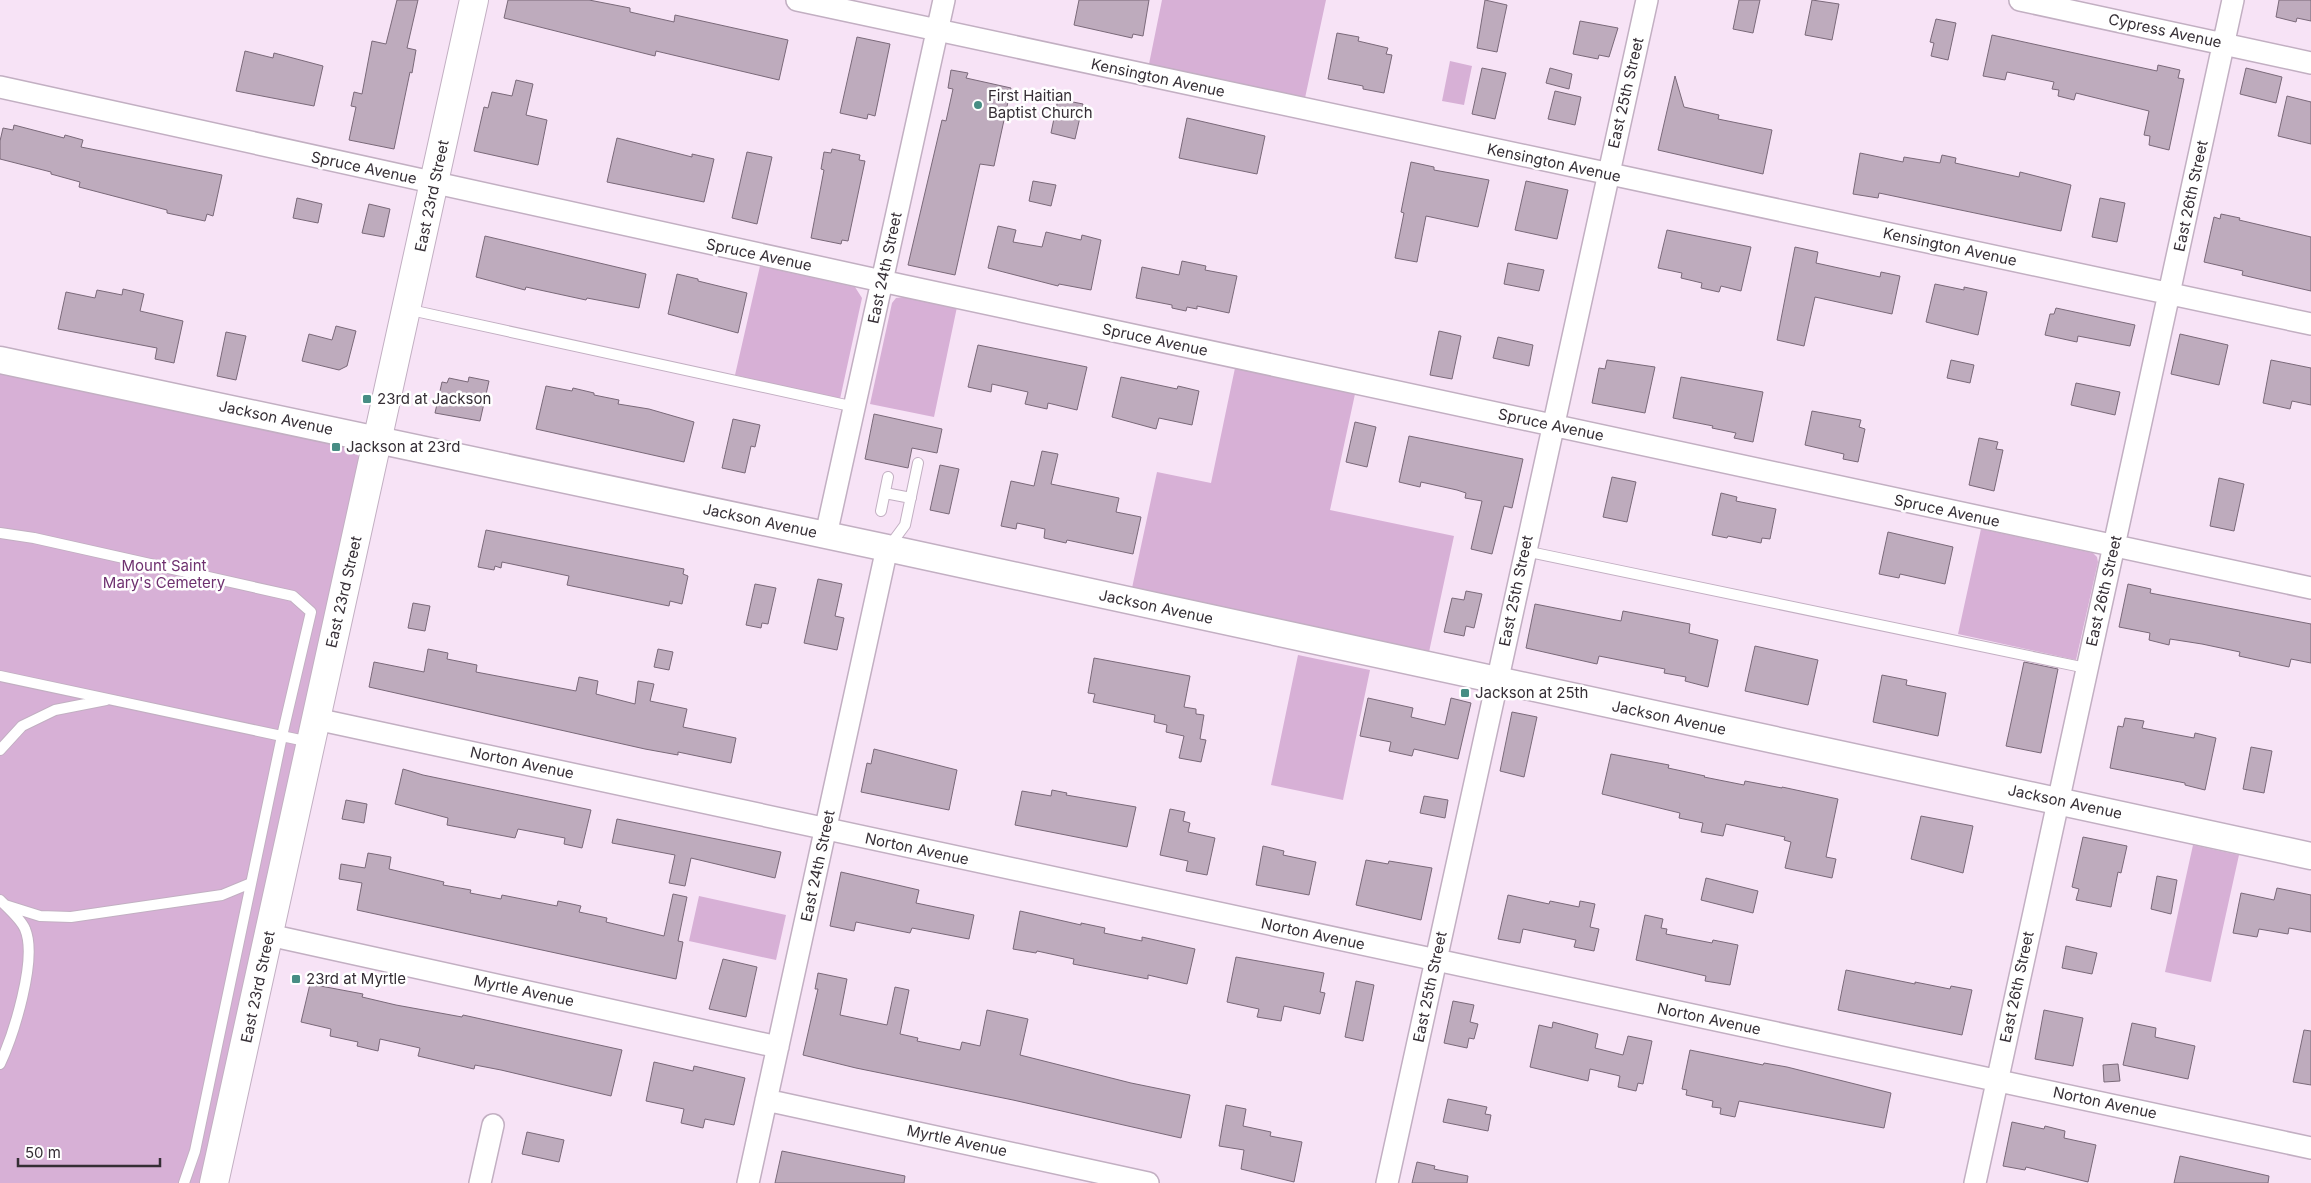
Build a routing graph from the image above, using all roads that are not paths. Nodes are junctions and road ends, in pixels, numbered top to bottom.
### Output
1 (474, 0) edge
2 (797, 0) edge
3 (944, 0) edge
4 (1647, 0) edge
5 (2020, 0) edge
6 (2233, 0) edge
7 (937, 30) junction
8 (2224, 44) junction
9 (2311, 63) edge
10 (0, 88) edge
11 (1608, 174) junction
12 (434, 184) junction
13 (882, 282) junction
14 (2170, 294) junction
15 (406, 309) junction
16 (2311, 324) edge
17 (0, 360) edge
18 (854, 407) junction
19 (1553, 425) junction
20 (378, 440) junction
21 (918, 463) dead end
22 (888, 478) dead end
23 (885, 493) junction
24 (911, 498) junction
25 (882, 510) dead end
26 (0, 533) edge
27 (826, 535) junction
28 (2114, 547) junction
29 (887, 548) junction
30 (1525, 551) junction
31 (2311, 588) edge
32 (2086, 668) junction
33 (0, 676) edge
34 (1496, 681) junction
35 (111, 700) junction
36 (314, 730) junction
37 (282, 736) junction
38 (0, 750) edge
39 (2057, 801) junction
40 (827, 829) junction
41 (2311, 856) edge
42 (251, 883) junction
43 (3, 903) edge
44 (269, 935) junction
45 (1436, 961) junction
46 (778, 1047) junction
47 (0, 1064) edge
48 (1997, 1080) junction
49 (766, 1100) junction
50 (492, 1125) dead end
51 (2311, 1148) edge
52 (184, 1183) edge
53 (214, 1183) edge
54 (480, 1183) edge
55 (748, 1183) edge
56 (1148, 1183) edge
57 (1388, 1183) edge
58 (1975, 1183) edge

1 - 12 main road, East 23rd Street
2 - 7 street, Kensington Avenue
3 - 7 street, East 24th Street
4 - 11 street, East 25th Street
5 - 8 street, Cypress Avenue
6 - 8 street, East 26th Street
7 - 11 street, Kensington Avenue
7 - 13 street, East 24th Street
8 - 9 street, Cypress Avenue
8 - 14 street, East 26th Street
10 - 12 street, Spruce Avenue
11 - 14 street, Kensington Avenue
11 - 19 street, East 25th Street
12 - 13 street, Spruce Avenue
12 - 15 main road, East 23rd Street
13 - 18 street, East 24th Street
13 - 19 street, Spruce Avenue
14 - 16 street, Kensington Avenue
14 - 28 street, East 26th Street
15 - 18 lane
15 - 20 main road, East 23rd Street
17 - 20 street, Jackson Avenue
18 - 27 street, East 24th Street
19 - 28 street, Spruce Avenue
19 - 30 street, East 25th Street
20 - 27 street, Jackson Avenue
20 - 36 main road, East 23rd Street
21 - 24 lane
22 - 23 lane
23 - 24 lane
23 - 25 lane
24 - 29 lane
26 - 37 lane
27 - 29 street, Jackson Avenue
28 - 31 street, Spruce Avenue
28 - 32 street, East 26th Street
29 - 34 street, Jackson Avenue
29 - 40 street, East 24th Street
30 - 32 lane
30 - 34 street, East 25th Street
32 - 39 street, East 26th Street
33 - 35 lane
34 - 39 street, Jackson Avenue
34 - 45 street, East 25th Street
35 - 37 lane
35 - 38 lane
36 - 37 lane
36 - 40 street, Norton Avenue
36 - 44 main road, East 23rd Street
37 - 42 lane
39 - 41 street, Jackson Avenue
39 - 48 street, East 26th Street
40 - 45 street, Norton Avenue
40 - 46 street, East 24th Street
42 - 43 lane
42 - 52 lane
43 - 47 lane
44 - 46 street, Myrtle Avenue
44 - 53 main road, East 23rd Street
45 - 48 street, Norton Avenue
45 - 57 street, East 25th Street
46 - 49 street, East 24th Street
48 - 51 street, Norton Avenue
48 - 58 street, East 26th Street
49 - 55 street, East 24th Street
49 - 56 street, Myrtle Avenue
50 - 54 street

